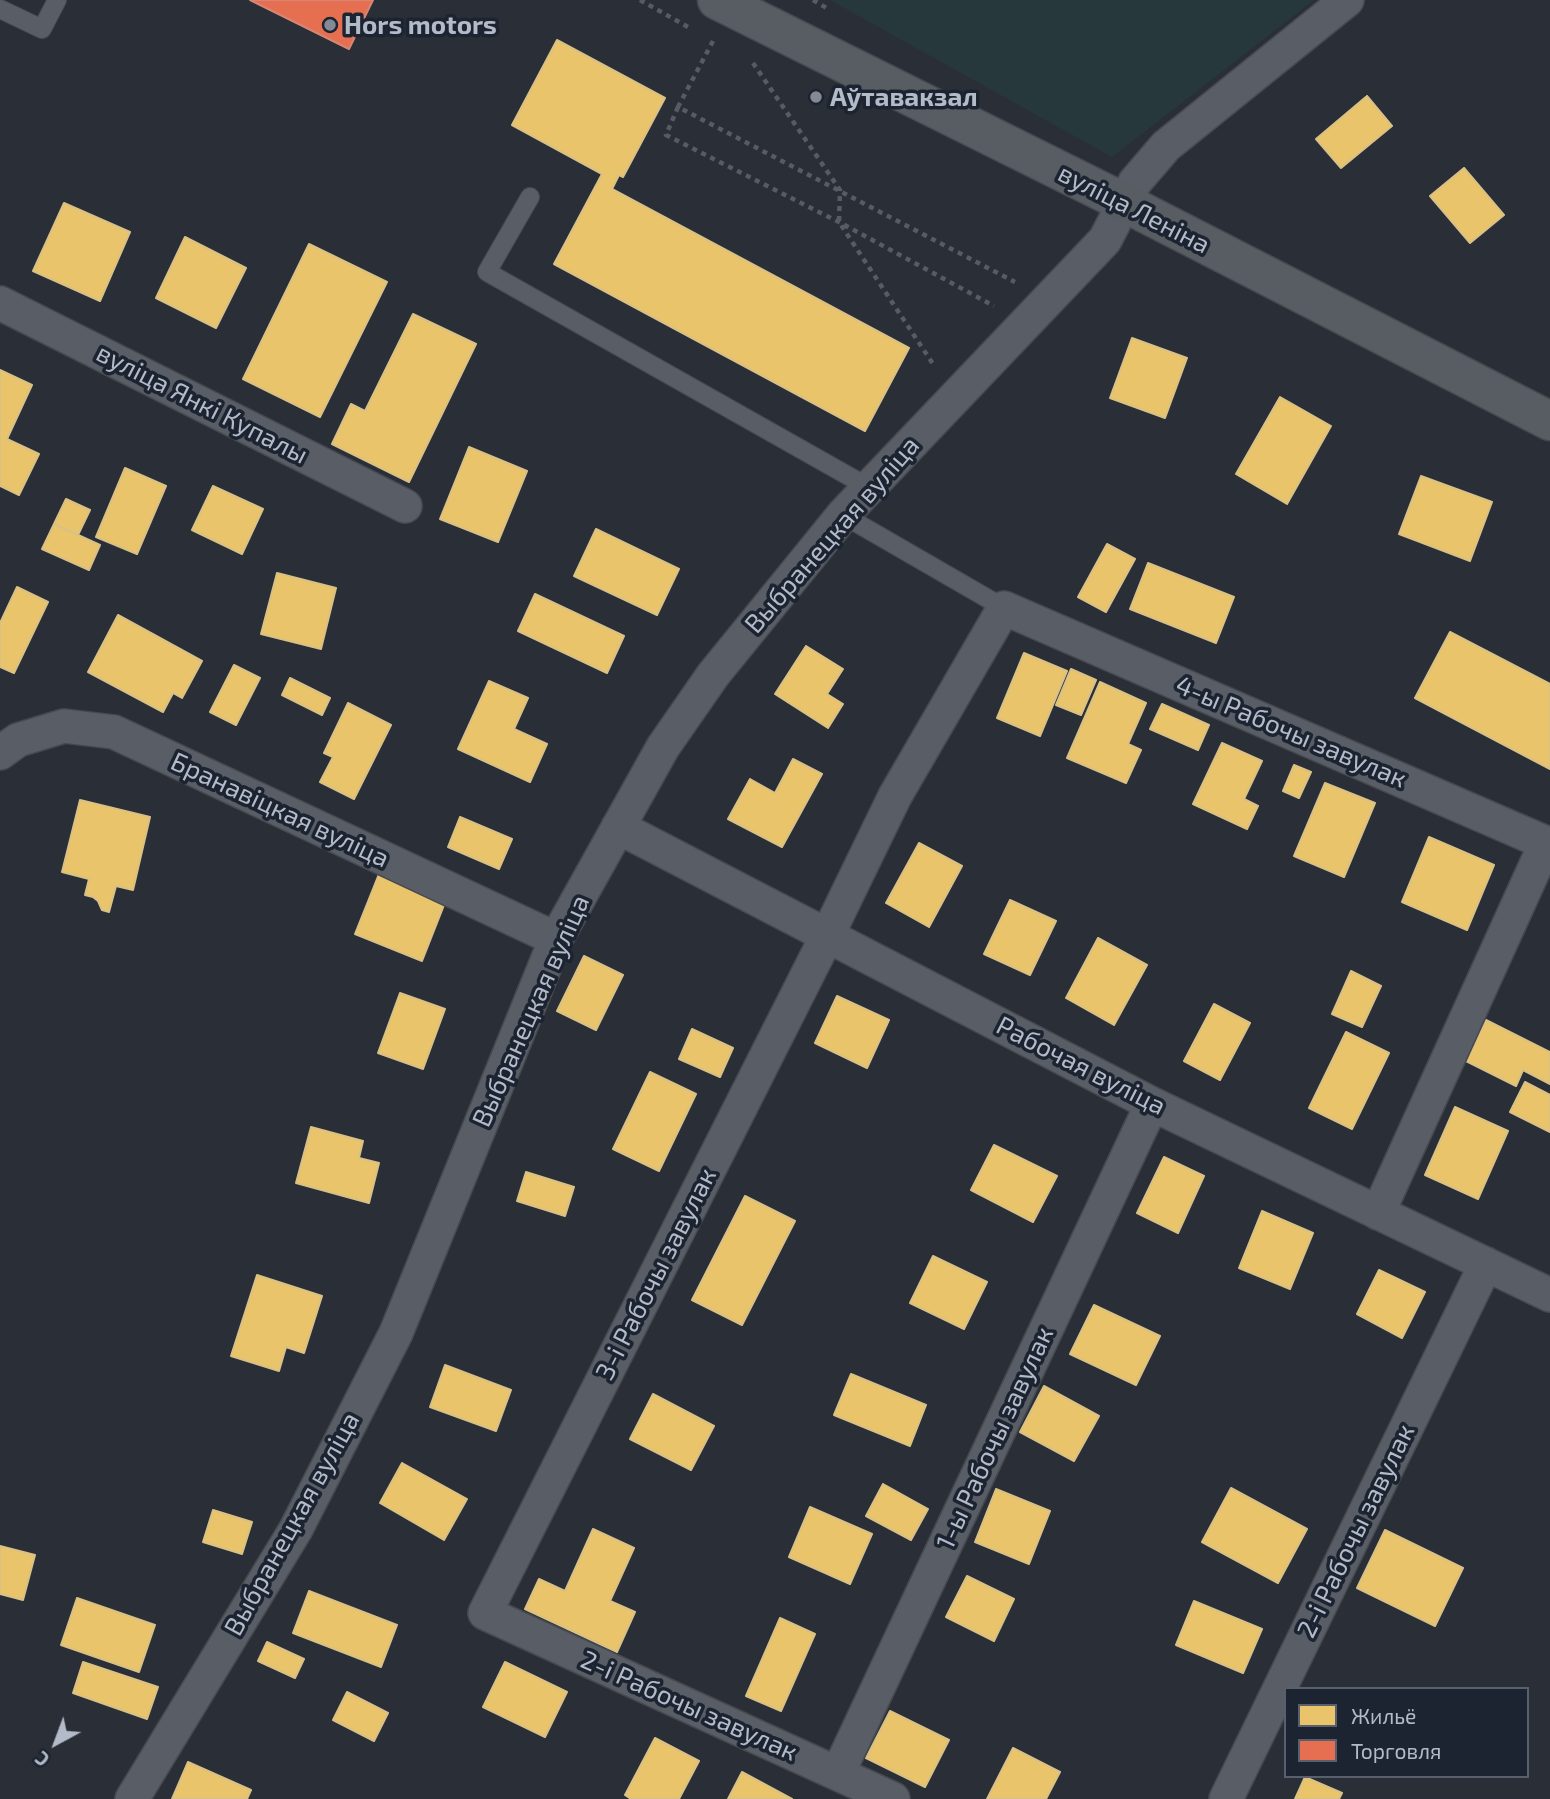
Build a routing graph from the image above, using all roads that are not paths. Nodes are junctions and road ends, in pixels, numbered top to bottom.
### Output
1 (57, 0) edge
2 (717, 0) edge
3 (1347, 0) edge
4 (0, 9) edge
5 (530, 197) dead end
6 (1125, 203) junction
7 (0, 303) edge
8 (1550, 421) edge
9 (868, 488) junction
10 (405, 506) dead end
11 (843, 515) junction
12 (1004, 608) junction
13 (0, 753) edge
14 (618, 827) junction
15 (1548, 844) edge
16 (828, 934) junction
17 (556, 939) junction
18 (1152, 1104) junction
19 (1378, 1213) junction
20 (1486, 1264) junction
21 (1550, 1295) edge
22 (485, 1613) joint
23 (838, 1773) junction
24 (132, 1799) edge
25 (893, 1799) edge
26 (1226, 1799) edge

1 - 4 lane
2 - 6 main road, вуліца Леніна
3 - 6 street, Выбранецкая вуліца
5 - 9 lane
6 - 8 main road, вуліца Леніна
6 - 9 street, Выбранецкая вуліца
7 - 10 street, вуліца Янкі Купалы
9 - 11 street, Выбранецкая вуліца
11 - 12 lane
11 - 14 street, Выбранецкая вуліца
12 - 15 street, 4-ы Рабочы завулак
12 - 16 street
13 - 17 street, Бранавіцкая вуліца
14 - 16 street, Рабочая вуліца
14 - 17 street, Выбранецкая вуліца
15 - 19 street, 4-ы Рабочы завулак
16 - 18 street, Рабочая вуліца
16 - 22 street, 3-і Рабочы завулак
17 - 24 street, Выбранецкая вуліца
18 - 19 street, Рабочая вуліца
18 - 23 street, 1-ы Рабочы завулак
19 - 20 street, Рабочая вуліца
20 - 21 street, Рабочая вуліца
20 - 26 street, 2-і Рабочы завулак
22 - 23 street, 2-і Рабочы завулак
23 - 25 street, 2-і Рабочы завулак

